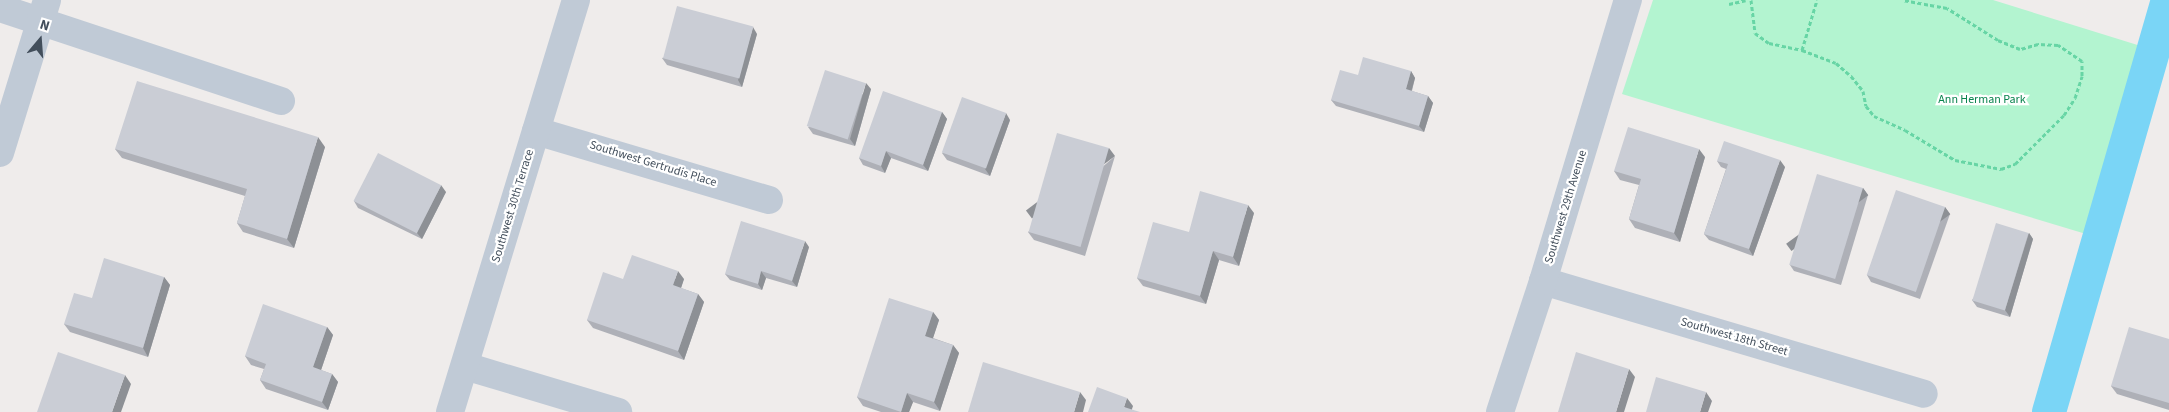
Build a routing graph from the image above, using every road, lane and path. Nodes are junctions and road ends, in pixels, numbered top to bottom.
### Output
1 (576, 0) edge
2 (1628, 0) edge
3 (1746, 0) edge
4 (1751, 0) edge
5 (1817, 0) edge
6 (1903, 0) edge
7 (1729, 4) dead end
8 (0, 8) edge
9 (44, 10) edge
10 (1802, 50) junction
11 (281, 102) dead end
12 (536, 131) junction
13 (0, 153) edge
14 (769, 200) dead end
15 (1543, 281) junction
16 (465, 366) junction
17 (1924, 394) dead end
18 (450, 412) edge
19 (618, 412) edge
20 (1500, 412) edge

1 - 12 street, Southwest 30th Terrace
2 - 15 street, Southwest 29th Avenue
3 - 7 path
4 - 10 path
5 - 10 path
6 - 10 path
8 - 9 street
9 - 11 street
9 - 13 street
12 - 14 street, Southwest Gertrudis Place
12 - 16 street, Southwest 30th Terrace
15 - 17 street, Southwest 18th Street
15 - 20 street, Southwest 29th Avenue
16 - 18 street, Southwest 30th Terrace
16 - 19 street

